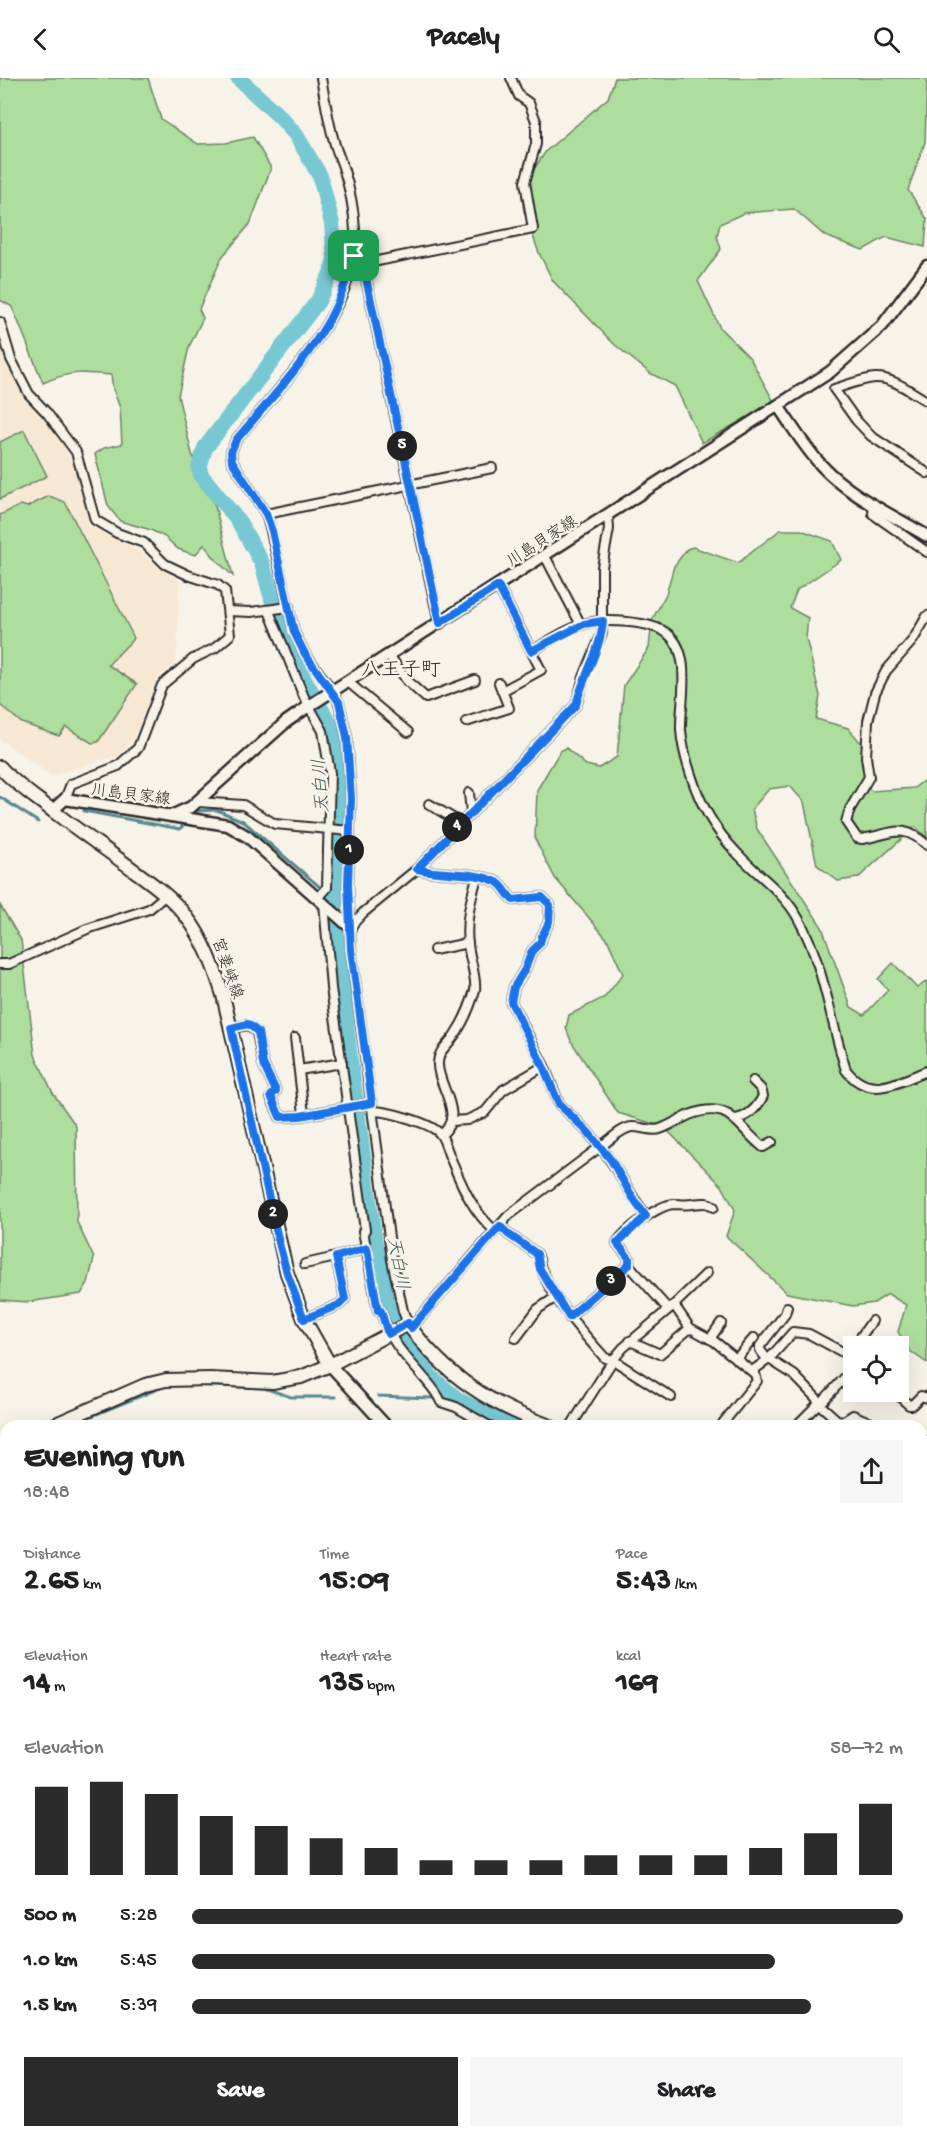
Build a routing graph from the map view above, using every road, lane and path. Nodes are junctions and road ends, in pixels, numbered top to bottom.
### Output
1 (321, 78) edge
2 (511, 78) edge
3 (354, 256) junction
4 (363, 264) junction
5 (927, 266) edge
6 (0, 322) edge
7 (927, 400) edge
8 (778, 406) junction
9 (492, 468) dead end
10 (927, 472) edge
11 (410, 485) junction
12 (874, 504) junction
13 (266, 514) junction
14 (608, 515) junction
15 (927, 536) edge
16 (927, 552) edge
17 (545, 556) junction
18 (498, 586) junction
19 (289, 607) junction
20 (228, 610) junction
21 (269, 610) junction
22 (927, 616) edge
23 (603, 621) junction
24 (440, 623) junction
25 (581, 625) junction
26 (531, 651) junction
27 (390, 655) junction
28 (475, 680) dead end
29 (348, 682) junction
30 (333, 691) junction
31 (309, 706) junction
32 (466, 722) dead end
33 (408, 732) dead end
34 (0, 767) edge
35 (469, 793) dead end
36 (65, 799) junction
37 (197, 802) junction
38 (429, 804) dead end
39 (52, 811) junction
40 (471, 813) junction
41 (171, 816) junction
42 (461, 823) junction
43 (328, 828) junction
44 (349, 831) junction
45 (927, 845) edge
46 (417, 869) junction
47 (477, 877) junction
48 (166, 895) junction
49 (321, 898) junction
50 (350, 927) junction
51 (468, 943) junction
52 (434, 950) dead end
53 (0, 964) edge
54 (231, 1028) junction
55 (295, 1038) dead end
56 (342, 1063) junction
57 (543, 1066) junction
58 (299, 1070) junction
59 (927, 1071) edge
60 (753, 1081) dead end
61 (370, 1106) junction
62 (349, 1107) junction
63 (304, 1114) junction
64 (735, 1119) junction
65 (451, 1120) junction
66 (441, 1135) junction
67 (772, 1142) dead end
68 (600, 1147) junction
69 (714, 1207) dead end
70 (646, 1216) junction
71 (497, 1228) junction
72 (367, 1248) junction
73 (336, 1257) junction
74 (305, 1264) dead end
75 (629, 1265) junction
76 (707, 1274) dead end
77 (556, 1297) junction
78 (671, 1307) junction
79 (787, 1307) dead end
80 (569, 1317) junction
81 (304, 1319) junction
82 (872, 1321) dead end
83 (721, 1323) dead end
84 (410, 1326) junction
85 (690, 1328) junction
86 (390, 1334) junction
87 (864, 1336) edge
88 (516, 1338) dead end
89 (754, 1338) dead end
90 (710, 1339) junction
91 (630, 1341) junction
92 (843, 1354) edge
93 (736, 1359) junction
94 (768, 1359) junction
95 (613, 1360) junction
96 (330, 1365) junction
97 (752, 1371) junction
98 (843, 1382) edge
99 (927, 1389) edge
100 (671, 1397) dead end
101 (924, 1397) edge
102 (819, 1402) junction
103 (906, 1402) edge
104 (65, 1420) edge
105 (380, 1420) edge
106 (479, 1420) edge
107 (535, 1420) edge
108 (575, 1420) edge
109 (725, 1420) edge
110 (802, 1420) edge
111 (837, 1420) edge
112 (846, 1420) edge
113 (864, 1420) edge

1 - 3 street
2 - 4 street
3 - 4 street
3 - 13 street
4 - 11 street
5 - 8 main road, 川島貝家線
6 - 20 street
7 - 10 street
8 - 12 main road
8 - 14 main road, 川島貝家線
9 - 11 street
11 - 13 street
11 - 24 street
12 - 15 main road
12 - 16 street
13 - 19 street
14 - 17 main road, 川島貝家線
14 - 23 street
17 - 18 main road, 川島貝家線
17 - 25 street
18 - 24 main road, 川島貝家線
18 - 26 street
19 - 21 street
19 - 30 street
20 - 21 street
20 - 36 street
21 - 31 street
22 - 45 street
23 - 25 street
23 - 40 street
23 - 59 street
24 - 27 main road, 川島貝家線
25 - 26 street
26 - 32 street
27 - 28 street
27 - 29 main road, 川島貝家線
29 - 30 main road, 川島貝家線
29 - 33 street
30 - 31 main road, 川島貝家線
30 - 44 street
31 - 37 main road, 川島貝家線
31 - 43 street
34 - 39 main road, 宮妻峡線
35 - 40 street
36 - 39 main road
36 - 41 main road, 川島貝家線
37 - 41 main road, 川島貝家線
37 - 43 street
38 - 42 street
39 - 48 main road, 宮妻峡線
40 - 42 street
41 - 49 main road
42 - 46 street
43 - 44 street
43 - 49 street
44 - 50 street
46 - 47 street
46 - 50 street
47 - 51 street
47 - 57 street
48 - 53 street
48 - 54 main road, 宮妻峡線
49 - 50 main road
49 - 56 street
50 - 61 street
51 - 52 street
51 - 65 street
54 - 63 street
54 - 81 main road, 宮妻峡線
55 - 58 street
56 - 58 street
56 - 62 street
57 - 65 street
57 - 68 street
58 - 63 street
60 - 64 street
61 - 62 street
61 - 66 street
61 - 84 street
62 - 63 street
62 - 72 street
64 - 67 street
64 - 68 street
65 - 66 street
66 - 71 street
68 - 70 street
68 - 71 street
69 - 70 street
70 - 75 street
71 - 77 street
71 - 84 street
72 - 73 street
72 - 86 street
73 - 74 street
73 - 81 street
75 - 78 street
75 - 80 street
76 - 78 street
77 - 80 street
77 - 88 street
78 - 85 street
78 - 91 street
79 - 94 street
80 - 95 street
81 - 96 main road, 宮妻峡線
82 - 87 street
83 - 90 street
84 - 86 main road
84 - 107 main road
85 - 90 street
85 - 91 street
86 - 96 main road
86 - 106 street
89 - 93 street
90 - 93 street
91 - 95 street
92 - 94 street
93 - 97 street
94 - 97 street
94 - 102 street
95 - 100 street
95 - 108 street
96 - 104 main road
96 - 105 main road
97 - 109 street
98 - 102 street
99 - 101 street
101 - 103 street
102 - 110 street
102 - 111 street
112 - 113 street

